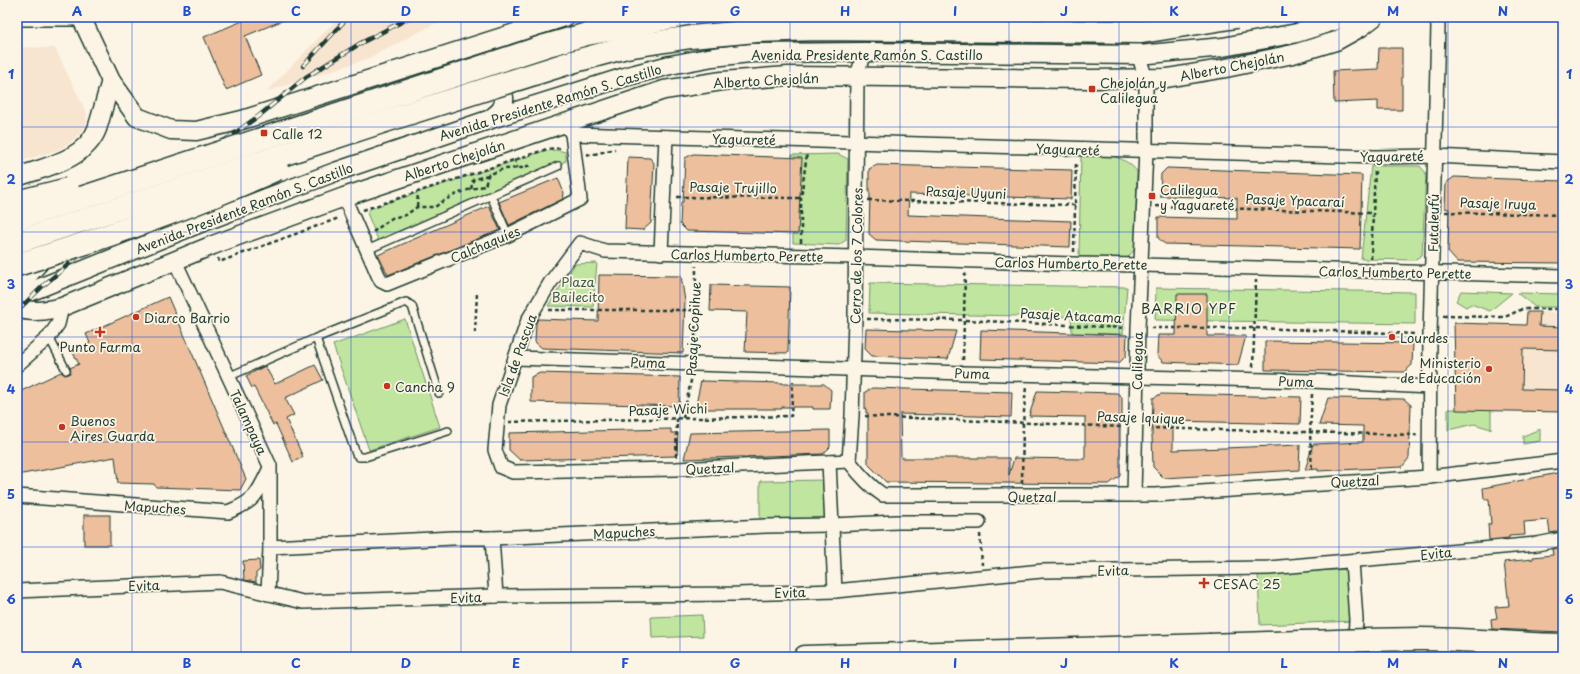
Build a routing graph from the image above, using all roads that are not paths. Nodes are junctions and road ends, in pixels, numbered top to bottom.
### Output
1 (566, 17) edge
2 (674, 17) edge
3 (1236, 17) edge
4 (1347, 17) edge
5 (1374, 17) edge
6 (1436, 17) edge
7 (81, 18) edge
8 (17, 19) edge
9 (1132, 38) dead end
10 (864, 52) junction
11 (1139, 56) junction
12 (857, 76) junction
13 (1146, 79) junction
14 (112, 81) junction
15 (504, 97) dead end
16 (488, 120) junction
17 (379, 123) junction
18 (569, 129) junction
19 (666, 137) junction
20 (857, 142) junction
21 (1146, 151) junction
22 (1434, 156) junction
23 (206, 158) junction
24 (1563, 162) edge
25 (558, 166) dead end
26 (335, 172) junction
27 (17, 177) edge
28 (491, 196) junction
29 (344, 197) junction
30 (17, 202) edge
31 (17, 219) edge
32 (268, 224) junction
33 (508, 235) junction
34 (17, 242) edge
35 (580, 242) joint
36 (365, 245) junction
37 (661, 253) junction
38 (855, 257) junction
39 (175, 261) junction
40 (39, 263) dead end
41 (1142, 264) junction
42 (17, 265) edge
43 (1432, 272) junction
44 (1563, 276) edge
45 (17, 287) edge
46 (17, 296) edge
47 (62, 307) junction
48 (17, 308) edge
49 (49, 337) junction
50 (316, 338) junction
51 (516, 358) junction
52 (17, 365) edge
53 (854, 369) junction
54 (66, 370) dead end
55 (228, 377) junction
56 (1137, 378) junction
57 (1429, 387) junction
58 (439, 393) dead end
59 (448, 431) dead end
60 (849, 461) junction
61 (1563, 461) edge
62 (829, 462) junction
63 (270, 466) junction
64 (513, 472) joint
65 (1429, 477) junction
66 (1134, 495) junction
67 (17, 496) edge
68 (979, 522) road end
69 (832, 525) junction
70 (492, 538) junction
71 (1563, 539) edge
72 (270, 547) junction
73 (1352, 561) junction
74 (17, 591) edge
75 (835, 591) junction
76 (268, 594) junction
77 (496, 596) junction
78 (1563, 645) edge
79 (805, 657) edge
80 (1354, 657) edge

1 - 14 main road
2 - 23 highway, bridge
3 - 17 highway, bridge
4 - 11 main road, Avenida Presidente Ramón S. Castillo
5 - 13 main road, Alberto Chejolán
6 - 22 street, Futaleufú
7 - 8 street
7 - 14 main road
9 - 11 street, Calilegua
10 - 11 main road, Avenida Presidente Ramón S. Castillo
10 - 12 street, Cerro de los 7 Colores
10 - 16 main road, Avenida Presidente Ramón S. Castillo
11 - 13 street, Calilegua
12 - 13 main road, Alberto Chejolán
12 - 18 main road, Alberto Chejolán
12 - 20 street, Cerro de los 7 Colores
13 - 21 street, Calilegua
14 - 27 main road
15 - 16 main road
16 - 26 main road, Avenida Presidente Ramón S. Castillo
17 - 34 highway, bridge
17 - 42 highway, bridge
18 - 19 street, Yaguareté
18 - 29 main road, Alberto Chejolán
18 - 33 street, Calchaquíes
19 - 20 street, Yaguareté
19 - 37 street
20 - 21 street, Yaguareté
20 - 38 street, Cerro de los 7 Colores
21 - 22 street, Yaguareté
21 - 41 street, Calilegua
22 - 24 street, Yaguareté
22 - 43 street, Futaleufú
23 - 30 highway, bridge
23 - 31 highway, bridge
25 - 28 lane
26 - 32 main road
26 - 46 main road, Avenida Presidente Ramón S. Castillo
28 - 33 lane
28 - 36 lane
29 - 32 main road, Alberto Chejolán
29 - 36 street
32 - 39 main road, Alberto Chejolán
33 - 36 street, Calchaquíes
35 - 37 street, Carlos Humberto Perette
35 - 51 street, Isla de Pascua
37 - 38 street, Carlos Humberto Perette
38 - 41 street, Carlos Humberto Perette
38 - 53 street, Cerro de los 7 Colores
39 - 47 main road, Avenida Presidente Ramón S. Castillo
39 - 55 street, Talampaya
40 - 45 main road
41 - 43 street, Carlos Humberto Perette
41 - 56 street, Calilegua
43 - 44 street, Carlos Humberto Perette
43 - 57 street, Futaleufú
47 - 48 main road, Avenida Presidente Ramón S. Castillo
47 - 49 street
49 - 52 street
49 - 54 lane
50 - 55 lane
50 - 58 lane
50 - 59 lane
51 - 53 street, Puma
51 - 64 street, Isla de Pascua
53 - 56 street, Puma
53 - 60 street, Cerro de los 7 Colores
55 - 63 street, Talampaya
56 - 57 street, Puma
56 - 66 street, Calilegua
57 - 65 street, Futaleufú
60 - 62 street, Quetzal
60 - 66 street, Quetzal
61 - 65 street, Quetzal
62 - 64 street, Quetzal
62 - 69 street
63 - 67 street, Mapuches
63 - 72 street, Talampaya
65 - 66 street, Quetzal
68 - 69 street, Mapuches
69 - 70 street, Mapuches
69 - 75 street
70 - 72 street, Mapuches
70 - 77 street
71 - 73 street, Evita
72 - 76 street, Talampaya
73 - 75 street, Evita
73 - 80 street
74 - 76 street, Evita
75 - 77 street, Evita
76 - 77 street, Evita
78 - 79 highway, bridge

